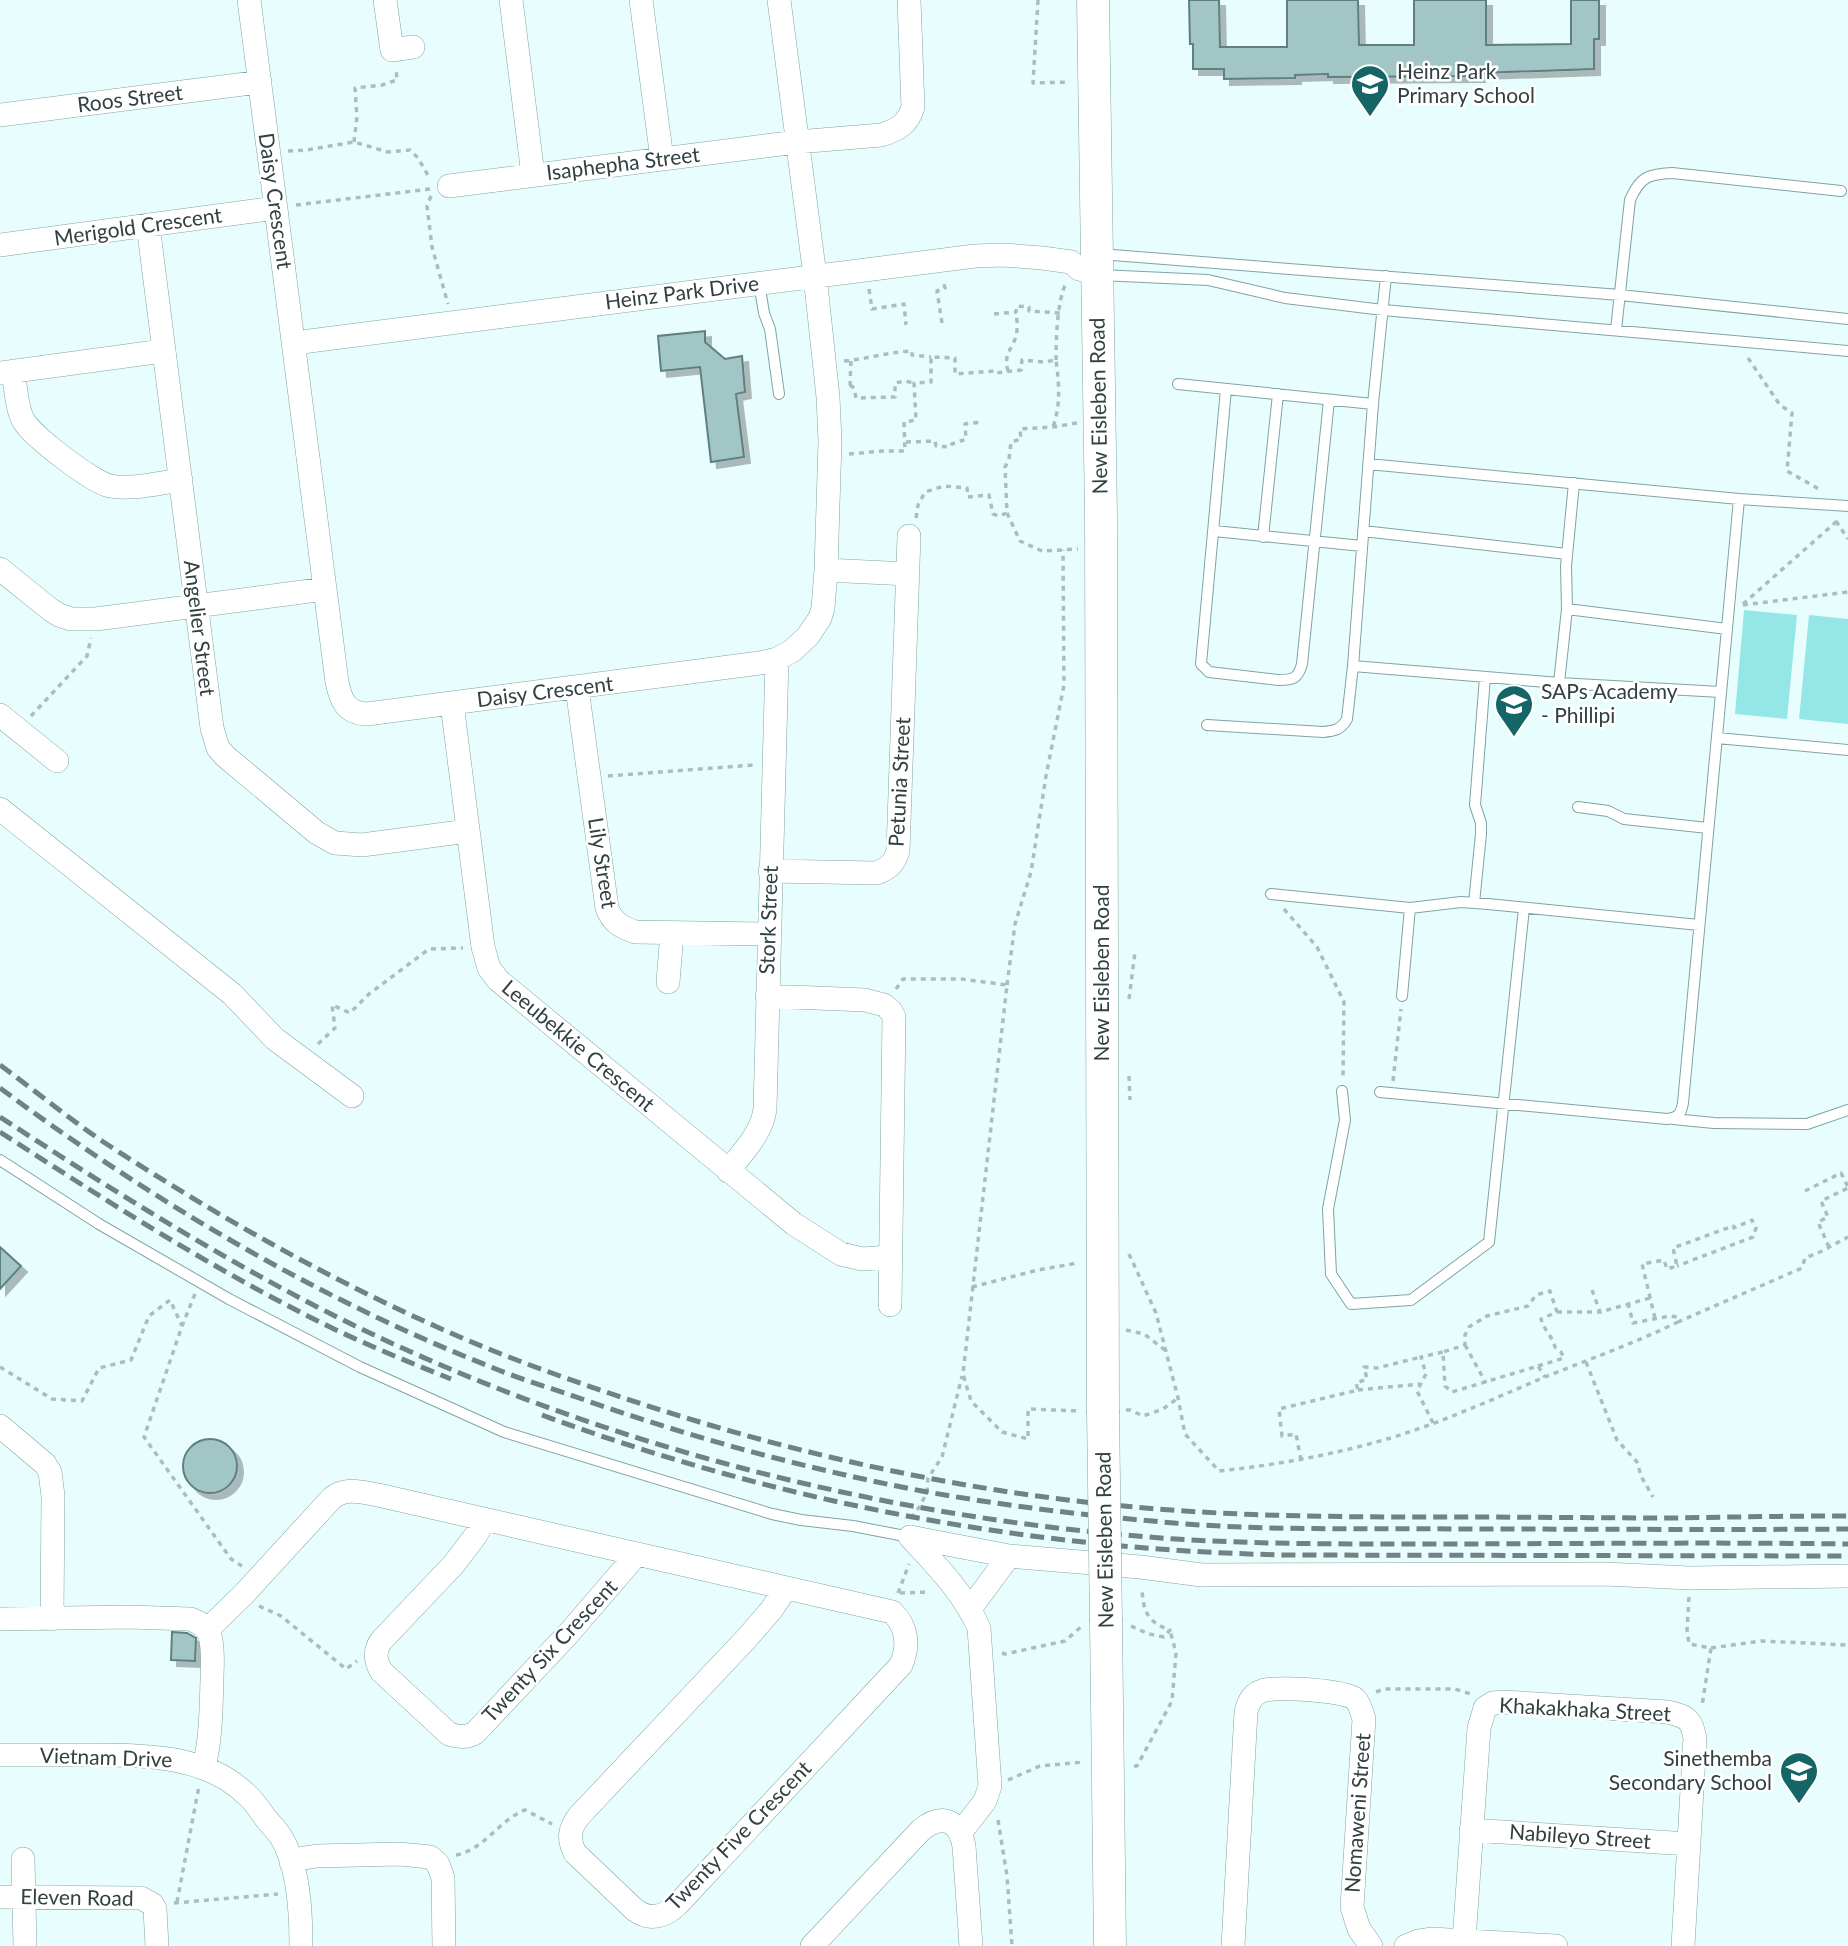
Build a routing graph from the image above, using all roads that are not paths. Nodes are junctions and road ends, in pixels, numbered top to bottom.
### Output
1 (249, 0) edge
2 (385, 0) edge
3 (511, 0) edge
4 (641, 0) edge
5 (779, 0) edge
6 (909, 0) edge
7 (1093, 0) edge
8 (402, 49) road end
9 (260, 82) junction
10 (0, 115) edge
11 (797, 142) junction
12 (663, 159) junction
13 (533, 175) junction
14 (442, 188) road end
15 (1841, 191) dead end
16 (276, 208) junction
17 (148, 225) junction
18 (0, 245) edge
19 (1086, 265) junction
20 (1244, 266) junction
21 (815, 276) junction
22 (1386, 276) junction
23 (759, 283) junction
24 (1240, 287) junction
25 (1620, 295) junction
26 (1383, 310) junction
27 (1848, 319) edge
28 (1616, 330) junction
29 (294, 343) junction
30 (163, 351) junction
31 (1848, 351) edge
32 (7, 372) edge
33 (1178, 384) dead end
34 (1226, 389) junction
35 (779, 394) dead end
36 (1278, 394) junction
37 (1329, 400) junction
38 (1373, 404) junction
39 (1368, 464) junction
40 (181, 480) junction
41 (1574, 483) junction
42 (1739, 499) junction
43 (1845, 510) edge
44 (1214, 531) junction
45 (1363, 531) junction
46 (909, 536) road end
47 (1263, 537) junction
48 (1315, 542) junction
49 (1362, 546) junction
50 (1567, 554) junction
51 (0, 569) edge
52 (826, 570) junction
53 (908, 574) junction
54 (325, 589) junction
55 (196, 606) junction
56 (1567, 609) junction
57 (1727, 629) junction
58 (777, 659) junction
59 (1353, 666) junction
60 (1485, 677) junction
61 (1559, 683) junction
62 (577, 688) junction
63 (1721, 692) junction
64 (452, 704) junction
65 (1, 716) edge
66 (1207, 725) dead end
67 (1717, 738) junction
68 (1848, 750) edge
69 (57, 761) dead end
70 (1578, 807) dead end
71 (0, 808) edge
72 (1709, 828) junction
73 (468, 831) junction
74 (770, 871) junction
75 (1271, 894) road end
76 (1474, 903) junction
77 (1410, 908) junction
78 (1524, 908) junction
79 (1699, 925) junction
80 (672, 933) junction
81 (769, 934) junction
82 (668, 982) dead end
83 (767, 996) junction
84 (1402, 996) road end
85 (1342, 1091) road end
86 (1386, 1093) road end
87 (352, 1096) dead end
88 (1503, 1105) junction
89 (1848, 1110) edge
90 (1673, 1119) junction
91 (0, 1160) edge
92 (728, 1171) junction
93 (890, 1257) junction
94 (890, 1305) dead end
95 (0, 1426) edge
96 (484, 1519) junction
97 (910, 1537) junction
98 (637, 1554) junction
99 (1009, 1556) junction
100 (1848, 1576) edge
101 (786, 1588) junction
102 (970, 1609) junction
103 (0, 1619) edge
104 (52, 1619) junction
105 (206, 1630) junction
106 (0, 1755) edge
107 (201, 1776) junction
108 (1471, 1830) junction
109 (961, 1832) junction
110 (1689, 1844) junction
111 (23, 1860) dead end
112 (291, 1862) junction
113 (0, 1897) edge
114 (24, 1897) junction
115 (1464, 1940) junction
116 (25, 1946) edge
117 (157, 1946) edge
118 (301, 1946) edge
119 (444, 1946) edge
120 (812, 1946) edge
121 (971, 1946) edge
122 (1110, 1946) edge
123 (1233, 1946) edge
124 (1371, 1946) edge
125 (1406, 1946) edge
126 (1556, 1946) edge
127 (1683, 1946) edge

1 - 9 street, Daisy Crescent
2 - 8 street
3 - 13 street
4 - 12 street
5 - 11 street, Daisy Crescent
6 - 11 street, Isaphepha Street
7 - 19 main road, New Eisleben Road
9 - 10 street, Roos Street
9 - 16 street, Daisy Crescent
11 - 12 street, Isaphepha Street
11 - 21 street, Daisy Crescent
12 - 13 street, Isaphepha Street
13 - 14 street, Isaphepha Street
15 - 25 lane
16 - 17 street, Merigold Crescent
16 - 29 street, Daisy Crescent
17 - 18 street, Merigold Crescent
17 - 30 street, Angelier Street
19 - 20 lane
19 - 21 street, Heinz Park Drive
19 - 24 lane
19 - 122 main road, New Eisleben Road, bridge
20 - 22 lane
20 - 24 lane
21 - 23 street, Heinz Park Drive
21 - 52 street, Daisy Crescent
22 - 25 lane
22 - 26 lane
23 - 29 street, Heinz Park Drive
23 - 35 lane
24 - 26 lane
25 - 27 lane
25 - 28 lane
26 - 28 lane
26 - 38 lane
28 - 31 lane
29 - 54 street, Daisy Crescent
30 - 32 street
30 - 40 street, Angelier Street
32 - 40 street
33 - 34 lane
34 - 36 lane
34 - 44 lane
36 - 37 lane
36 - 47 lane
37 - 38 lane
37 - 48 lane
38 - 39 lane
39 - 41 lane
39 - 45 lane
40 - 55 street, Angelier Street
41 - 42 lane
41 - 50 lane
42 - 43 lane
42 - 57 lane
44 - 47 lane
44 - 48 lane
45 - 49 lane
45 - 50 lane
46 - 53 street, Petunia Street
47 - 48 lane
48 - 49 lane
49 - 59 lane
50 - 56 lane
51 - 55 street
52 - 53 street
52 - 58 street, Daisy Crescent
53 - 74 street, Petunia Street
54 - 55 street
54 - 64 street, Daisy Crescent
55 - 73 street, Angelier Street
56 - 57 lane
56 - 61 lane
57 - 63 lane
58 - 62 street, Daisy Crescent
58 - 74 street, Stork Street
59 - 60 lane
59 - 66 lane
60 - 61 lane
60 - 76 lane
61 - 63 lane
62 - 64 street, Daisy Crescent
62 - 80 street, Lily Street
63 - 67 lane
64 - 73 street, Leeubekkie Crescent
65 - 69 street
67 - 68 lane
67 - 72 lane
70 - 72 lane
71 - 87 street
72 - 79 lane
73 - 92 street, Leeubekkie Crescent
74 - 81 street, Stork Street
75 - 77 lane
76 - 77 lane
76 - 78 lane
77 - 84 lane
78 - 79 lane
78 - 88 lane
79 - 90 lane
80 - 81 street, Lily Street
80 - 82 street
81 - 83 street, Stork Street
83 - 92 street, Stork Street
83 - 93 street
85 - 88 lane
86 - 88 lane
88 - 90 lane
89 - 90 lane
91 - 97 lane
92 - 93 street, Leeubekkie Crescent
93 - 94 street
95 - 104 street
96 - 98 street, Twenty Five Crescent
96 - 98 street, Twenty Six Crescent
96 - 105 street, Twenty Five Crescent
97 - 99 street
97 - 102 street
98 - 101 street, Twenty Five Crescent
99 - 100 street
99 - 102 street
101 - 101 street, Twenty Five Crescent
102 - 109 street
103 - 104 street
104 - 105 street
105 - 107 street
106 - 107 street, Vietnam Drive
107 - 112 street, Vietnam Drive
108 - 110 street, Nabileyo Street
108 - 110 street, Khakakhaka Street
108 - 115 street, Khakakhaka Street
109 - 120 street
109 - 121 street
110 - 127 street, Khakakhaka Street
111 - 114 street
112 - 118 street, Vietnam Drive
112 - 119 street
113 - 114 street, Eleven Road
114 - 116 street
114 - 117 street, Eleven Road
115 - 125 street
115 - 126 street
123 - 124 street, Nomaweni Street

